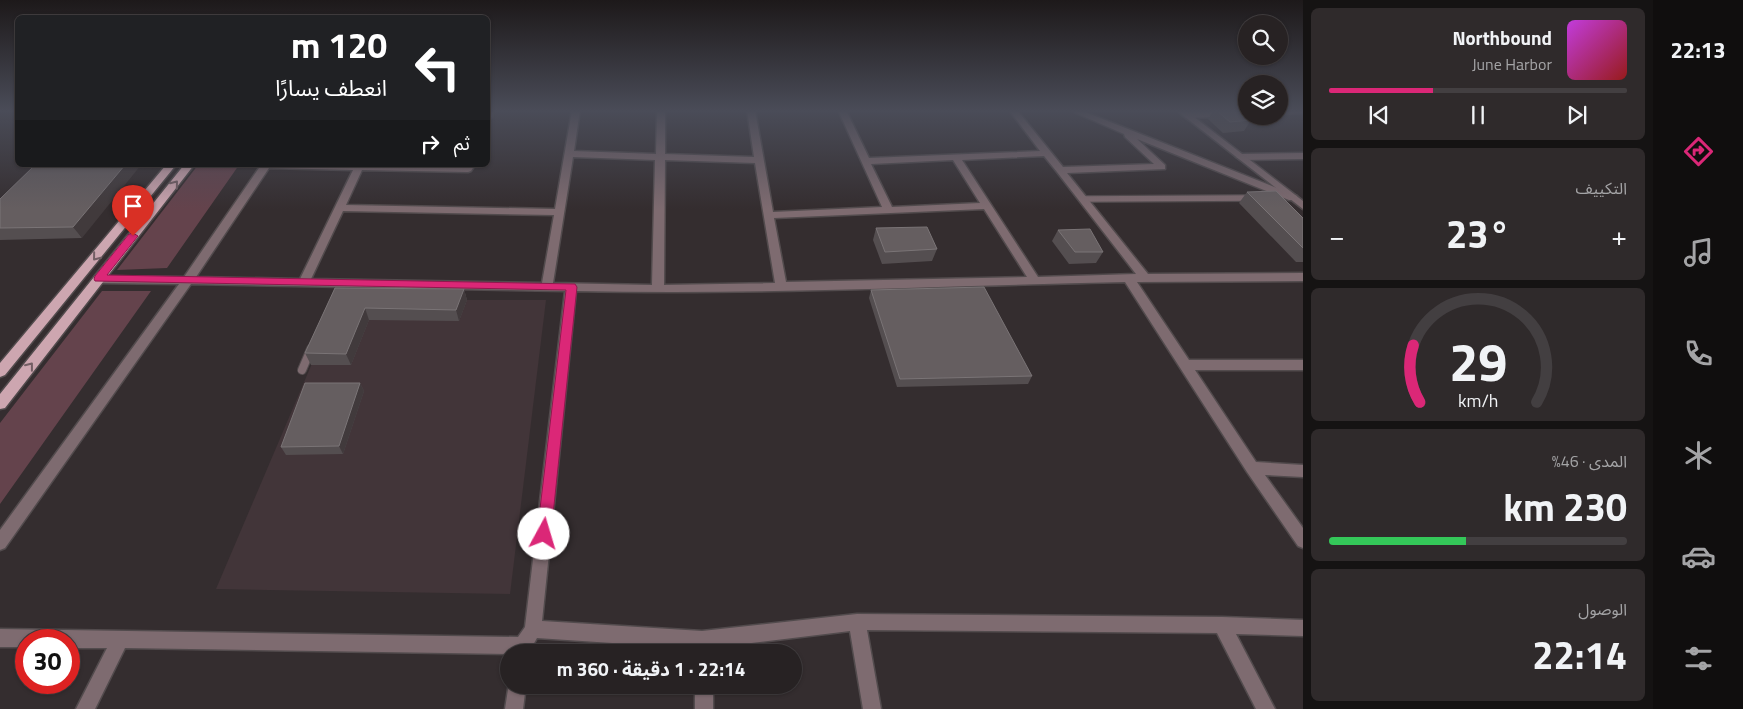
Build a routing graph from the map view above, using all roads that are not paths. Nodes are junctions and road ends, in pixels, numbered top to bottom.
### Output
1 (571, 143) edge
2 (660, 143) edge
3 (757, 143) edge
4 (857, 143) edge
5 (1039, 143) edge
6 (1136, 143) edge
7 (1156, 143) edge
8 (1223, 143) edge
9 (1047, 153) junction
10 (569, 154) junction
11 (955, 156) junction
12 (1303, 156) edge
13 (660, 157) junction
14 (1241, 157) junction
15 (760, 160) junction
16 (865, 161) junction
17 (169, 167) edge
18 (187, 167) edge
19 (265, 167) edge
20 (359, 167) joint
21 (469, 167) edge
22 (1060, 170) junction
23 (1263, 198) edge
24 (1273, 198) edge
25 (1293, 198) junction
26 (1083, 200) junction
27 (987, 206) junction
28 (1303, 206) edge
29 (340, 208) junction
30 (888, 210) junction
31 (559, 212) junction
32 (769, 215) junction
33 (1303, 277) edge
34 (1145, 278) junction
35 (99, 279) junction
36 (1129, 279) junction
37 (188, 280) junction
38 (1035, 281) junction
39 (304, 282) junction
40 (547, 286) junction
41 (571, 287) junction
42 (781, 287) junction
43 (658, 289) junction
44 (314, 344) edge
45 (1186, 365) junction
46 (1303, 365) edge
47 (302, 370) dead end
48 (0, 372) edge
49 (0, 404) edge
50 (1252, 468) junction
51 (1303, 471) edge
52 (1303, 541) edge
53 (0, 543) edge
54 (856, 622) junction
55 (1222, 625) junction
56 (1303, 628) edge
57 (533, 629) junction
58 (0, 638) edge
59 (121, 639) junction
60 (526, 644) edge
61 (683, 644) edge
62 (716, 644) edge
63 (500, 648) edge
64 (516, 694) edge
65 (704, 694) edge
66 (86, 709) edge
67 (514, 709) edge
68 (704, 709) edge
69 (872, 709) edge
70 (1266, 709) edge

1 - 10 street
2 - 13 street
3 - 15 street
4 - 16 street
5 - 9 street
6 - 22 street
7 - 25 street
8 - 14 street
9 - 11 street
9 - 22 street
10 - 13 street
10 - 31 street
11 - 16 street
11 - 27 street
12 - 14 street
13 - 15 street
13 - 43 street
14 - 25 street
15 - 32 street
16 - 30 street
17 -> 48 main road
35 -> 18 main road
19 - 37 street
20 - 21 street
20 - 29 street
22 - 26 street
23 - 26 lane
24 - 25 lane
25 - 28 street
26 - 34 street
27 - 30 street
27 - 38 street
29 - 31 street
29 - 39 street
30 - 32 street
31 - 40 street
32 - 42 street
33 - 34 street
34 - 36 street
35 - 37 street
49 -> 35 main road
36 - 38 street
36 - 45 street
37 - 39 street
37 - 53 street
38 - 42 street
39 - 40 street
40 - 41 street
41 - 43 street
41 - 57 street
42 - 43 street
44 - 47 lane
45 - 46 street
45 - 50 street
50 - 51 street
50 - 52 street
54 - 55 street
54 - 62 street
54 - 69 street
55 - 56 street
55 - 70 street
57 - 60 street
57 - 61 street
58 - 59 street
59 - 63 street
59 - 66 street
64 - 67 street
65 - 68 street

